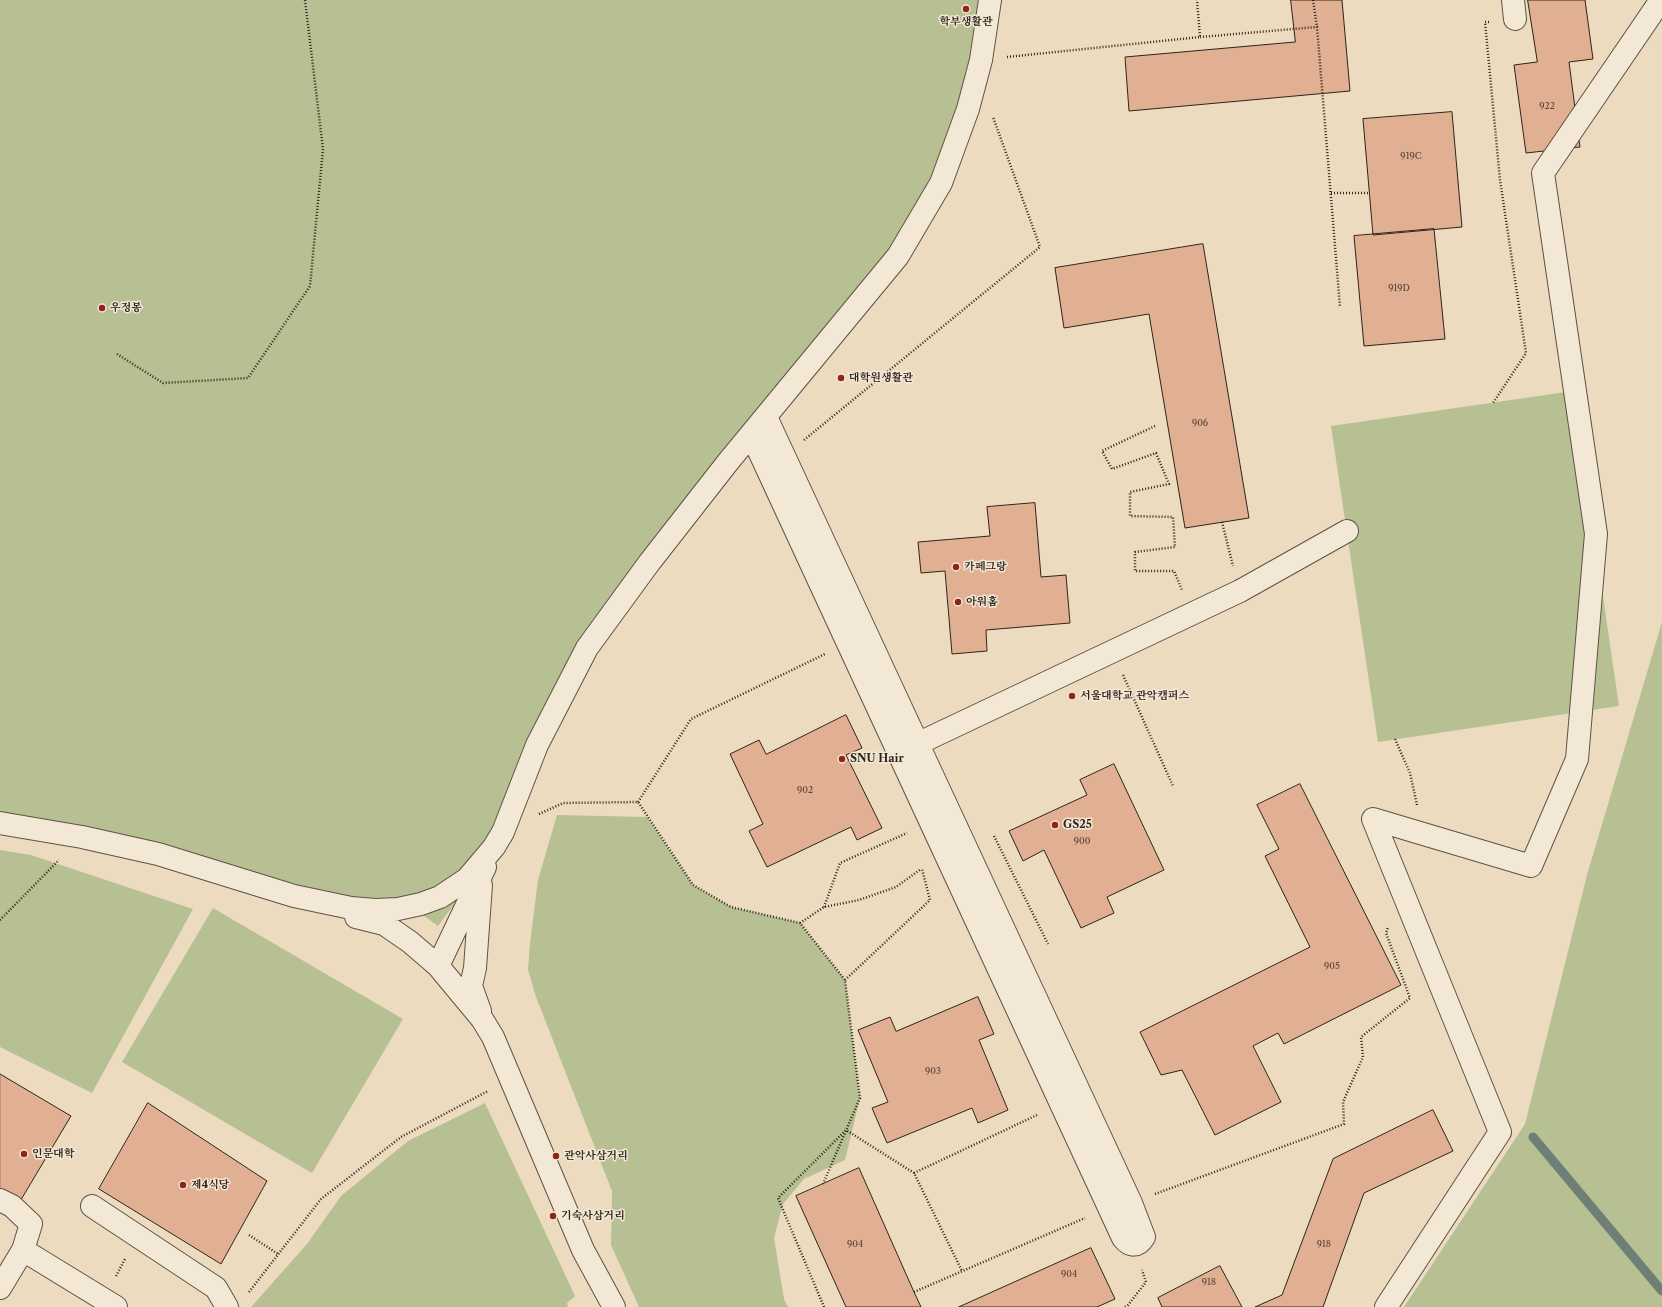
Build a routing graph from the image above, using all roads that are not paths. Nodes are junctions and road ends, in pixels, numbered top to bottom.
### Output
1 (990, 0) edge
2 (1661, 0) edge
3 (898, 256) junction
4 (766, 417) junction
5 (751, 434) junction
6 (1347, 531) dead end
7 (917, 744) junction
8 (0, 823) edge
9 (499, 839) junction
10 (294, 896) junction
11 (438, 966) junction
12 (1029, 984) junction
13 (1010, 994) junction
14 (482, 1019) junction
15 (0, 1200) edge
16 (92, 1206) dead end
17 (23, 1250) junction
18 (0, 1288) edge
19 (109, 1303) edge
20 (227, 1307) edge
21 (614, 1307) edge
22 (1386, 1307) edge

1 - 3 street
2 - 22 street
3 - 4 street
3 - 5 street
4 - 5 street
4 - 7 street
5 - 9 street
5 - 13 street
6 - 7 street
7 - 12 street
8 - 10 street
9 - 10 street
9 - 11 street
9 - 14 street
10 - 11 street
11 - 14 street
12 - 13 street
12 - 13 street
14 - 21 street
15 - 17 street
16 - 20 street
17 - 18 street
17 - 19 street

